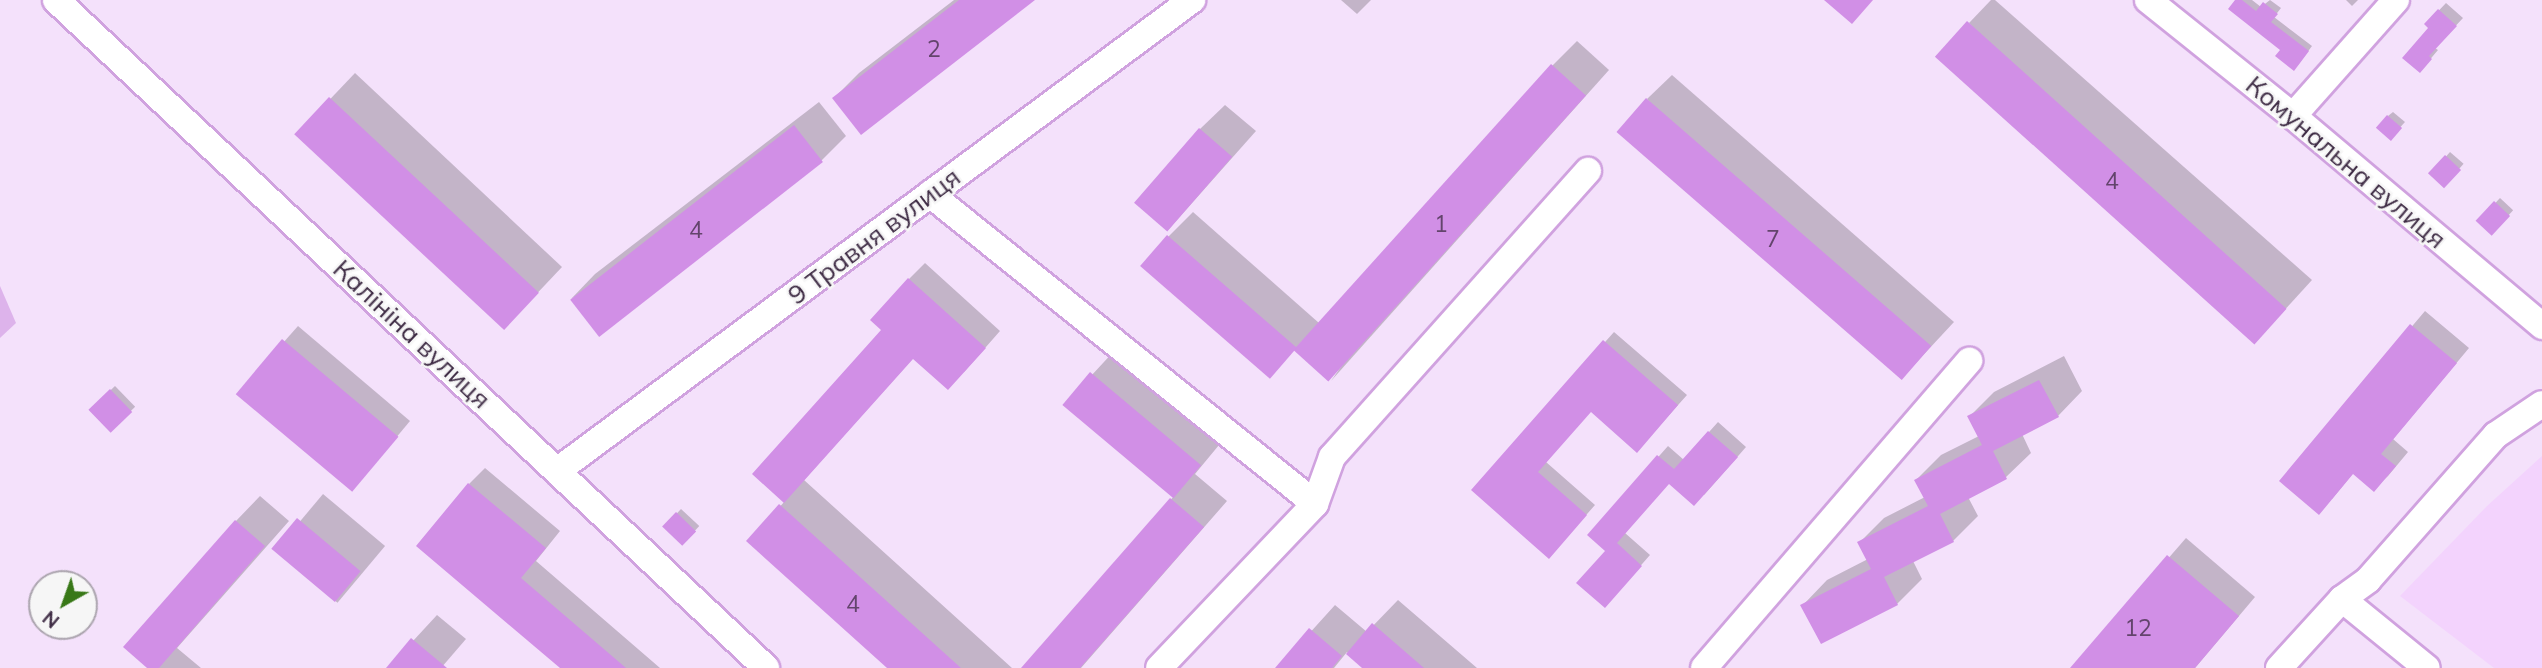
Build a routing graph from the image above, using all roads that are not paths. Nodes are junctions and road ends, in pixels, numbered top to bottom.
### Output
1 (56, 0) edge
2 (1192, 0) edge
3 (2148, 0) edge
4 (2396, 0) edge
5 (2293, 116) junction
6 (1588, 171) dead end
7 (930, 194) junction
8 (2542, 326) edge
9 (1969, 361) dead end
10 (2542, 404) edge
11 (557, 471) junction
12 (1315, 504) junction
13 (2342, 599) junction
14 (1714, 664) edge
15 (766, 668) edge
16 (1159, 668) edge
17 (2279, 668) edge
18 (2427, 668) edge

1 - 11 street, Калініна вулиця
2 - 7 street, 9 Травня вулиця
3 - 5 street, Комунальна вулиця
4 - 5 street
5 - 8 street, Комунальна вулиця
6 - 12 street
7 - 11 street, 9 Травня вулиця
7 - 12 street
9 - 14 street
10 - 13 street
11 - 15 street, Калініна вулиця
12 - 16 street
13 - 17 street
13 - 18 street

